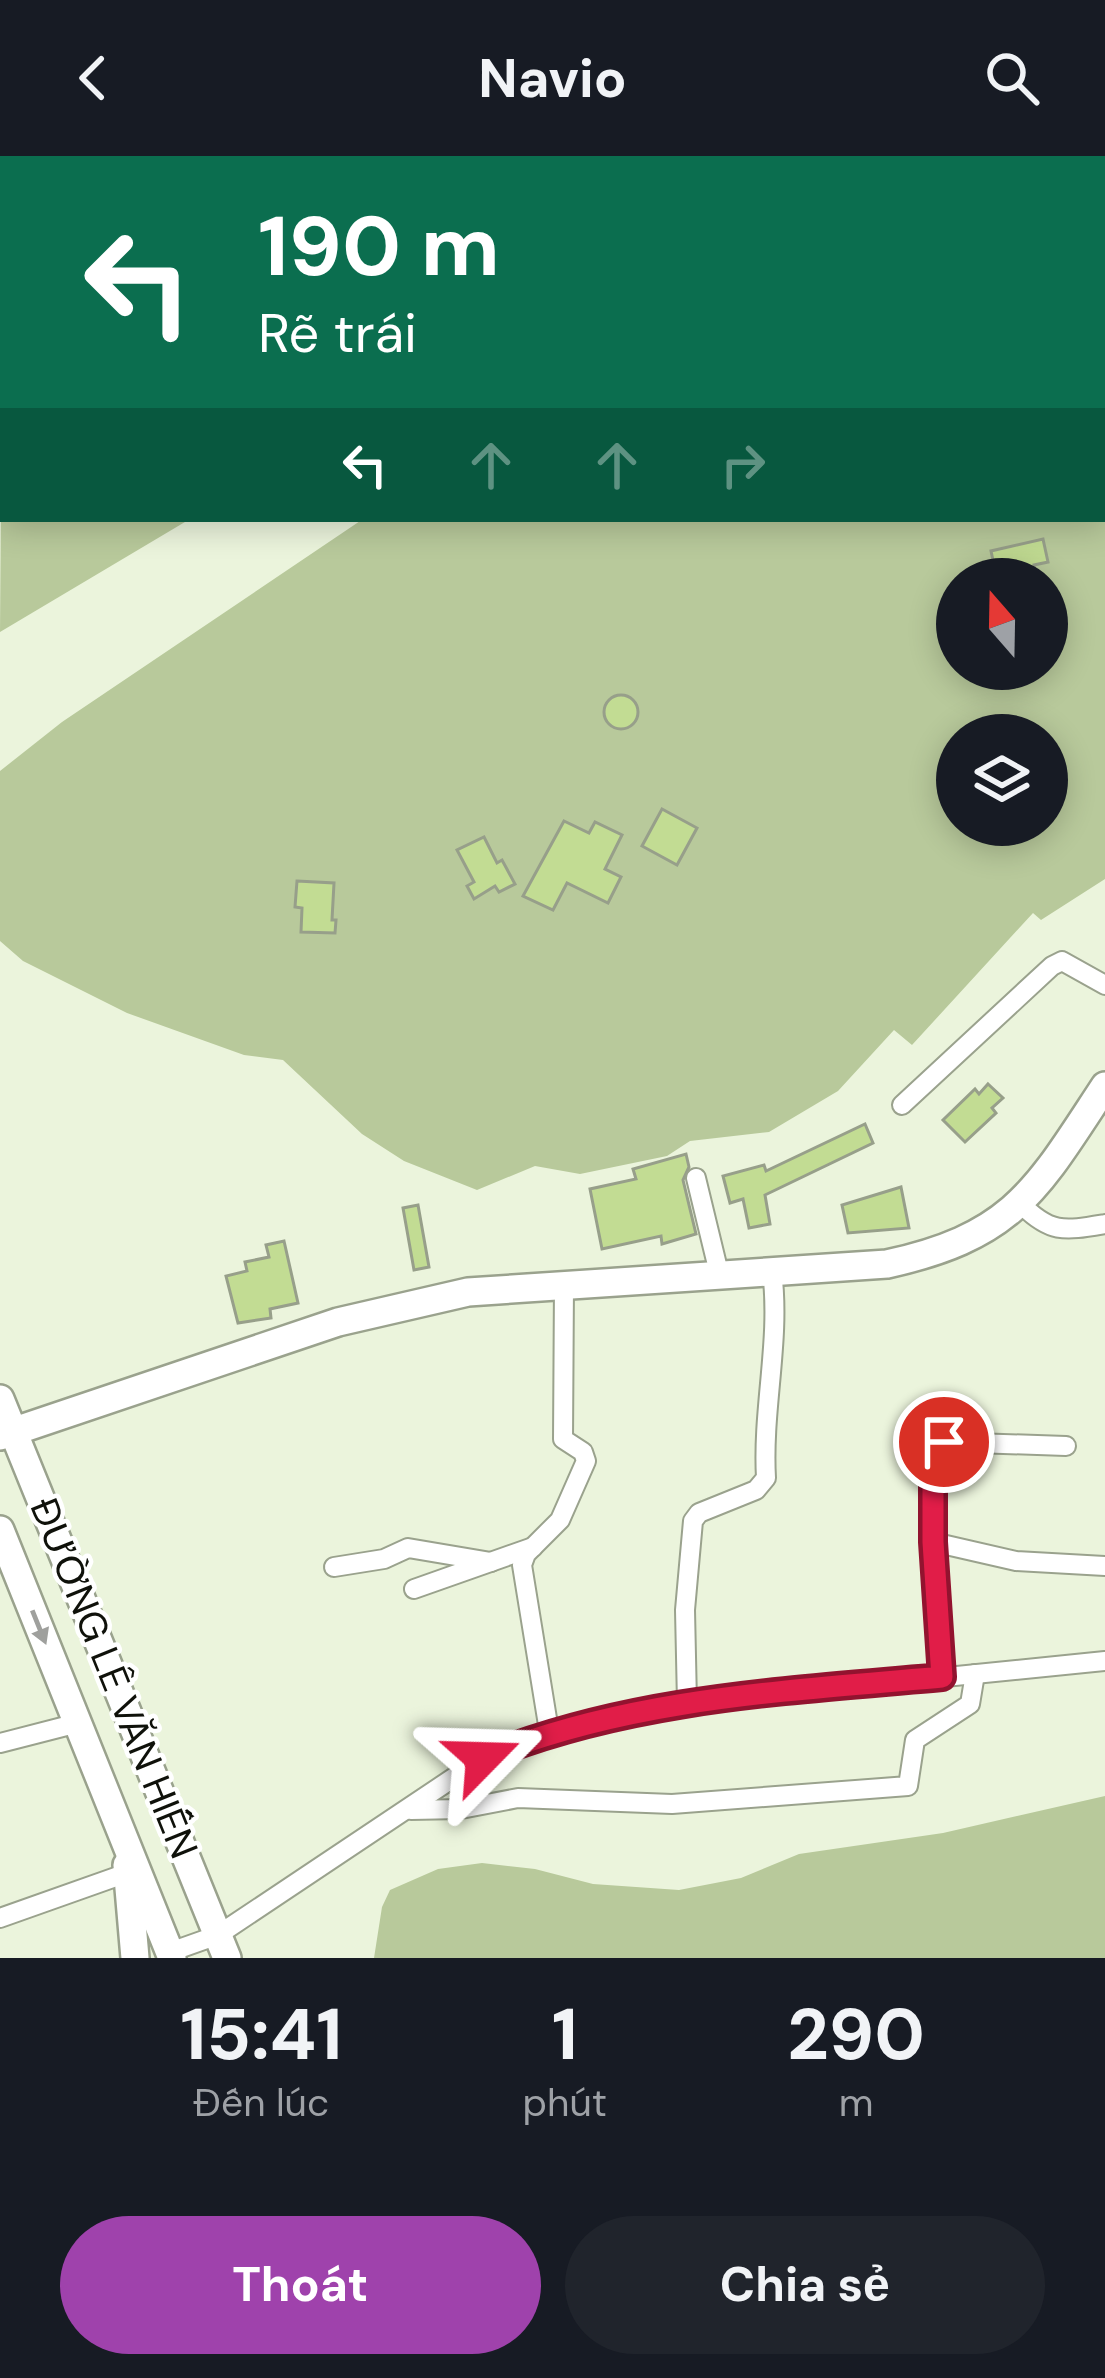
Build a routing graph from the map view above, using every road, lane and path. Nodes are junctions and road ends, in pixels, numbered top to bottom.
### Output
1 (1105, 985) edge
2 (1105, 1085) edge
3 (902, 1105) dead end
4 (696, 1178) dead end
5 (1021, 1203) junction
6 (1105, 1224) edge
7 (772, 1271) junction
8 (719, 1274) junction
9 (564, 1284) junction
10 (0, 1399) edge
11 (6, 1434) edge
12 (1066, 1446) dead end
13 (0, 1530) edge
14 (933, 1542) junction
15 (533, 1547) junction
16 (491, 1562) junction
17 (334, 1567) dead end
18 (1105, 1567) edge
19 (414, 1588) dead end
20 (1105, 1661) edge
21 (975, 1674) junction
22 (942, 1677) junction
23 (687, 1703) junction
24 (78, 1723) junction
25 (548, 1732) junction
26 (0, 1743) edge
27 (410, 1810) junction
28 (126, 1843) junction
29 (127, 1874) junction
30 (0, 1918) edge
31 (222, 1946) edge
32 (171, 1955) edge
33 (135, 1958) edge

1 - 3 street
2 - 5 street
4 - 8 street
5 - 6 street
5 - 7 street
7 - 8 street
7 - 23 street
8 - 9 street
9 - 11 street
9 - 15 street
10 - 11 street, ĐƯỜNG LÊ VĂN HIẾN
11 - 31 street, ĐƯỜNG LÊ VĂN HIẾN
12 - 14 street
13 -> 24 street, ĐƯỜNG LÊ VĂN HIẾN
14 - 18 street
14 - 22 street
15 - 16 street
15 - 25 street
16 - 17 street
16 - 19 street
20 - 21 street
21 - 22 street
21 - 27 street
22 - 23 street
23 - 25 street
24 - 26 street
24 - 28 street, ĐƯỜNG LÊ VĂN HIẾN
25 - 27 street
27 - 31 street
28 - 29 street
28 - 32 street, ĐƯỜNG LÊ VĂN HIẾN
29 - 30 street
29 - 33 street
31 - 32 street

